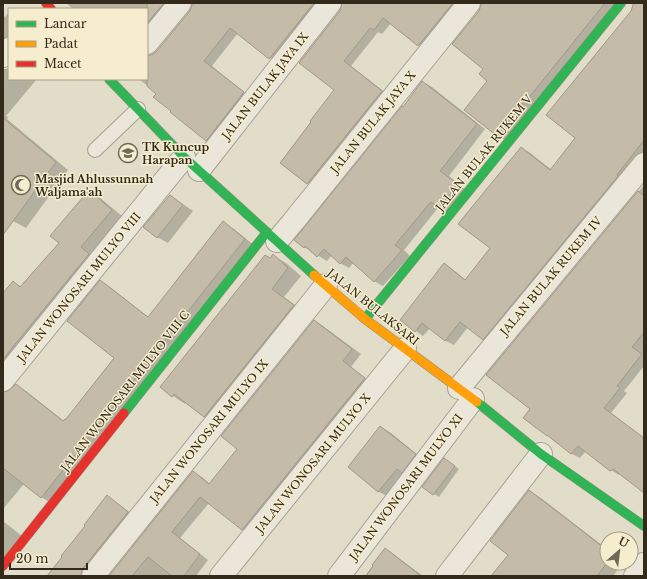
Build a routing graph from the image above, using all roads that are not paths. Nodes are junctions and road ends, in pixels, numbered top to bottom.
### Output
1 (180, 3) edge
2 (330, 3) edge
3 (469, 3) edge
4 (621, 3) edge
5 (148, 42) edge
6 (113, 81) edge
7 (138, 109) junction
8 (95, 150) dead end
9 (192, 163) junction
10 (644, 164) edge
11 (272, 236) junction
12 (326, 285) junction
13 (366, 319) junction
14 (405, 349) junction
15 (3, 380) edge
16 (466, 394) junction
17 (541, 454) junction
18 (642, 521) edge
19 (644, 564) edge
20 (3, 566) edge
21 (93, 576) edge
22 (221, 576) edge
23 (339, 576) edge
24 (447, 576) edge
25 (635, 576) edge

1 - 5 street
2 - 9 street, JALAN BULAK JAYA IX
3 - 11 street, JALAN BULAK JAYA X
4 - 13 street, JALAN BULAK RUKEM V
6 - 7 street, JALAN BULAKSARI
7 - 8 lane
7 - 9 street, JALAN BULAKSARI
9 - 11 street, JALAN BULAKSARI
9 - 15 street, JALAN WONOSARI MULYO VIII
10 - 16 street, JALAN BULAK RUKEM IV
11 - 12 street, JALAN BULAKSARI
11 - 20 street, JALAN WONOSARI MULYO VIII C
12 - 13 street, JALAN BULAKSARI
12 - 21 street, JALAN WONOSARI MULYO IX
13 - 14 street, JALAN BULAKSARI
14 - 16 street, JALAN BULAKSARI
14 - 22 street, JALAN WONOSARI MULYO X
16 - 17 street, JALAN BULAKSARI
16 - 23 street, JALAN WONOSARI MULYO XI
17 - 18 street, JALAN BULAKSARI
17 - 24 street
19 - 25 street

